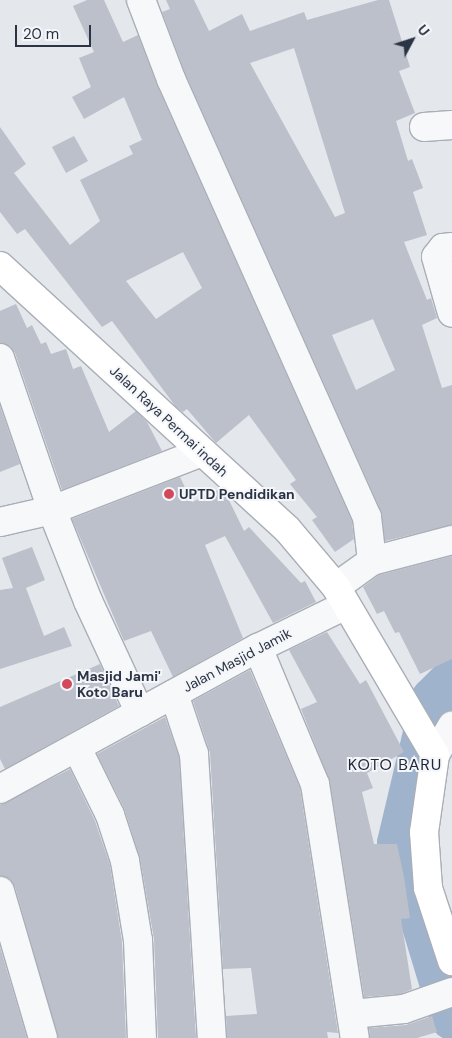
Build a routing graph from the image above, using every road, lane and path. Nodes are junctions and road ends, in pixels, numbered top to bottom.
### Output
1 (141, 0) edge
2 (452, 125) edge
3 (424, 127) dead end
4 (452, 247) edge
5 (0, 266) edge
6 (452, 313) edge
7 (0, 358) edge
8 (10, 421) edge
9 (202, 452) junction
10 (52, 510) junction
11 (0, 522) edge
12 (452, 540) edge
13 (372, 561) junction
14 (341, 596) junction
15 (258, 648) junction
16 (174, 694) junction
17 (140, 713) junction
18 (452, 725) edge
19 (432, 747) junction
20 (77, 748) junction
21 (0, 789) edge
22 (0, 891) edge
23 (452, 961) edge
24 (443, 995) edge
25 (354, 1026) edge
26 (43, 1038) edge
27 (142, 1038) edge
28 (212, 1038) edge

1 - 13 street
2 - 3 street
4 - 6 street
5 - 9 main road, Jalan Raya Permai indah
7 - 8 street
8 - 10 street
9 - 10 street
9 - 14 main road, Jalan Raya Permai indah
10 - 11 street
10 - 17 street
12 - 13 street
13 - 14 street, Jalan Masjid Jamik
14 - 15 street, Jalan Masjid Jamik
14 - 19 main road, Jalan Raya Permai indah
15 - 16 street, Jalan Masjid Jamik
15 - 25 street
16 - 17 street, Jalan Masjid Jamik
16 - 28 street
17 - 20 street, Jalan Masjid Jamik
18 - 19 street
19 - 23 main road
20 - 21 street, Jalan Masjid Jamik
20 - 27 street
22 - 26 street
24 - 25 street

